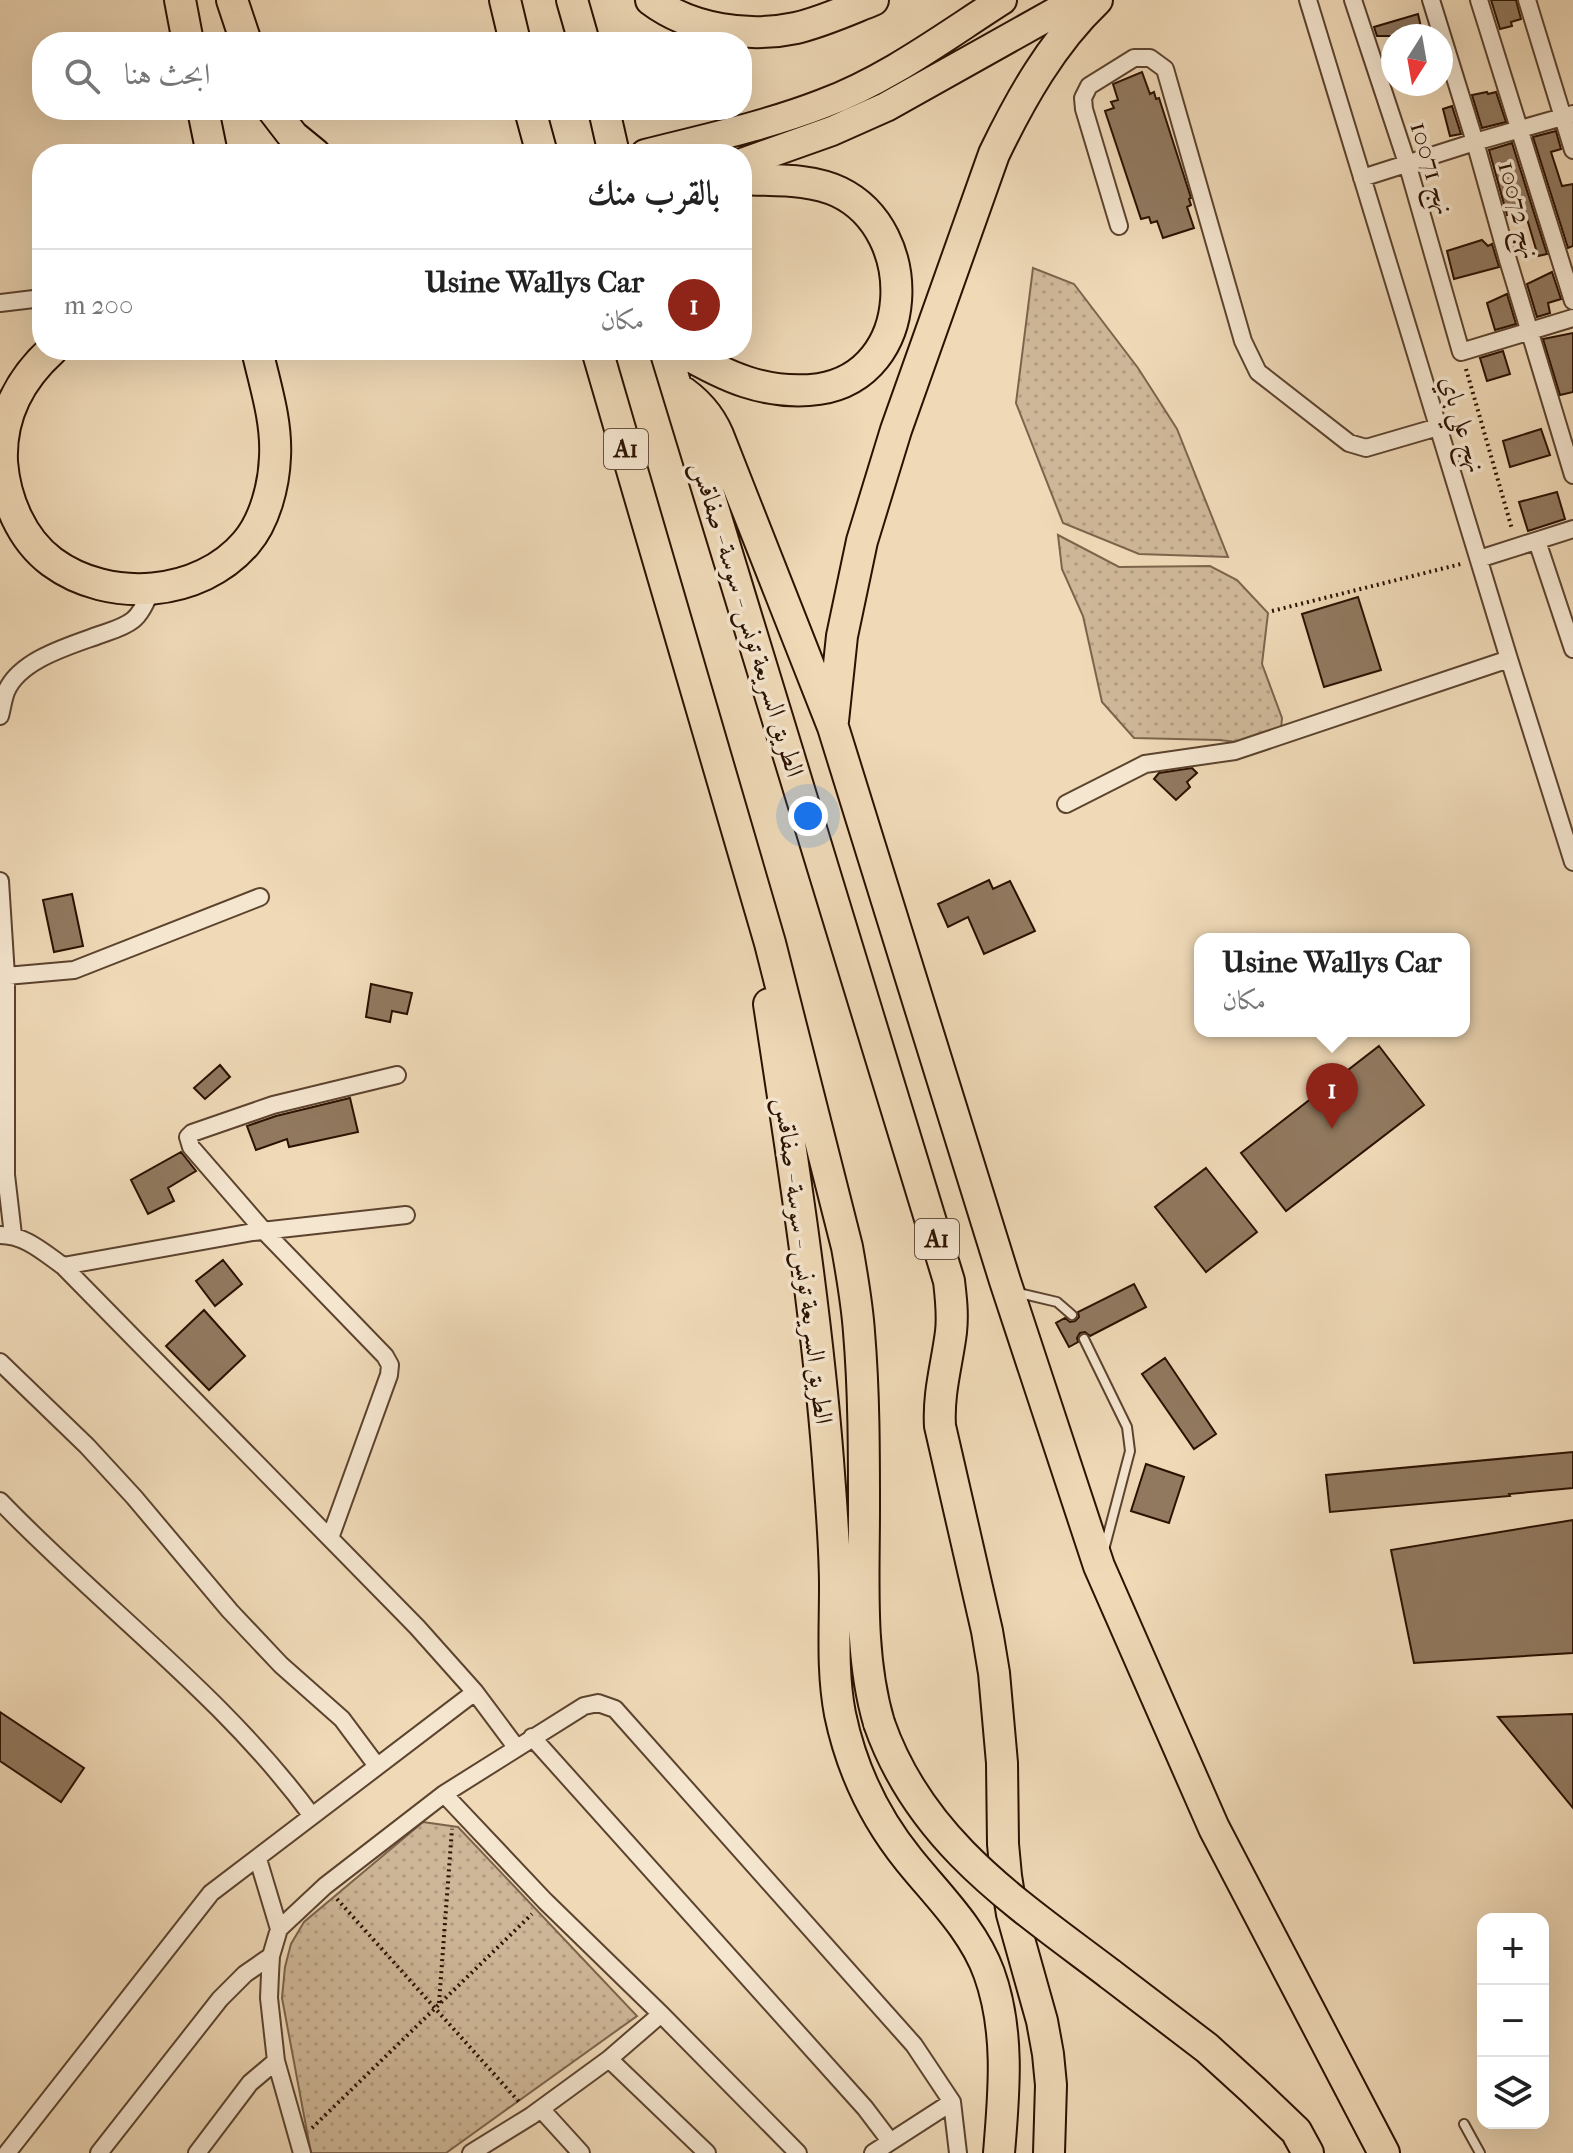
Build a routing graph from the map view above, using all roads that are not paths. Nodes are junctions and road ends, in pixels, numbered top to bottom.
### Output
1 (180, 0) edge
2 (232, 0) edge
3 (505, 0) edge
4 (572, 0) edge
5 (651, 0) edge
6 (873, 0) edge
7 (1002, 0) edge
8 (1077, 0) edge
9 (1097, 0) edge
10 (1308, 0) edge
11 (1353, 0) edge
12 (1431, 0) edge
13 (1479, 0) edge
14 (1527, 0) edge
15 (186, 32) edge
16 (243, 32) edge
17 (513, 32) edge
18 (581, 32) edge
19 (1568, 116) edge
20 (205, 120) edge
21 (281, 120) edge
22 (533, 120) edge
23 (606, 120) edge
24 (1520, 129) junction
25 (1475, 142) junction
26 (210, 144) edge
27 (303, 144) edge
28 (539, 144) edge
29 (612, 144) edge
30 (683, 144) edge
31 (1573, 150) edge
32 (752, 159) edge
33 (1407, 163) junction
34 (1362, 178) junction
35 (752, 179) edge
36 (1119, 226) dead end
37 (32, 299) edge
38 (1573, 301) edge
39 (0, 303) edge
40 (1573, 318) edge
41 (1530, 331) junction
42 (42, 360) edge
43 (259, 360) edge
44 (600, 360) edge
45 (668, 360) edge
46 (698, 360) edge
47 (677, 388) junction
48 (1438, 427) junction
49 (1573, 475) edge
50 (1573, 529) edge
51 (1537, 541) junction
52 (1479, 559) junction
53 (152, 589) junction
54 (1573, 649) edge
55 (1509, 659) junction
56 (0, 716) edge
57 (833, 727) junction
58 (1066, 804) dead end
59 (1573, 862) edge
60 (0, 881) edge
61 (260, 897) dead end
62 (770, 943) junction
63 (6, 976) junction
64 (397, 1075) dead end
65 (406, 1215) dead end
66 (264, 1231) junction
67 (6, 1235) edge
68 (63, 1266) junction
69 (1008, 1291) junction
70 (1072, 1315) dead end
71 (1084, 1339) dead end
72 (0, 1362) edge
73 (0, 1501) edge
74 (330, 1538) junction
75 (1099, 1566) junction
76 (475, 1692) junction
77 (532, 1737) junction
78 (516, 1747) junction
79 (377, 1766) junction
80 (444, 1794) junction
81 (312, 1816) junction
82 (258, 1859) junction
83 (279, 1929) junction
84 (271, 1956) junction
85 (661, 2014) junction
86 (609, 2059) junction
87 (276, 2061) junction
88 (952, 2102) junction
89 (536, 2113) junction
90 (1464, 2124) dead end
91 (890, 2141) junction
92 (300, 2147) edge
93 (7, 2153) edge
94 (99, 2153) edge
95 (197, 2153) edge
96 (471, 2153) edge
97 (581, 2153) edge
98 (707, 2153) edge
99 (798, 2153) edge
100 (873, 2153) edge
101 (958, 2153) edge
102 (999, 2153) edge
103 (1049, 2153) edge
104 (1308, 2153) edge
105 (1384, 2153) edge
106 (1480, 2153) edge

1 - 15 highway
2 - 16 highway
3 - 17 highway
4 - 18 highway
5 - 6 highway
7 - 30 highway
8 - 32 highway
9 - 57 highway
10 - 34 street, نهج علي باي
11 - 33 street, نهج 10071
12 - 25 street, نهج 10072
13 - 24 street
14 - 19 street
19 - 24 street
19 - 31 street
20 - 26 highway
21 - 27 highway
22 - 28 highway
23 - 29 highway
24 - 25 street
24 - 38 street
25 - 33 street
25 - 41 street, نهج 10072
33 - 34 street
33 - 41 street, نهج 10071
34 - 48 street, نهج علي باي
35 - 46 highway
36 - 48 street
37 - 39 street
40 - 41 street
41 - 49 street, نهج 10072
42 - 53 highway
43 - 53 highway
44 - 62 highway, الطريق السريعة تونس - سوسة - صفاقس / A1
45 - 47 highway, الطريق السريعة تونس - سوسة - صفاقس / A1
47 - 57 highway
47 - 103 highway, الطريق السريعة تونس - سوسة - صفاقس / A1
48 - 52 street, نهج علي باي
50 - 51 street
51 - 52 street
51 - 54 street
52 - 55 street, نهج علي باي
53 - 56 street
55 - 58 street
55 - 59 street, نهج علي باي
57 - 69 highway
60 - 63 street
61 - 63 street
62 - 102 highway, الطريق السريعة تونس - سوسة - صفاقس / A1
62 - 104 highway, bridge
63 - 67 street
64 - 66 street
65 - 66 street
66 - 68 street
66 - 74 street
67 - 68 street
68 - 74 street
69 - 70 lane
69 - 75 highway
71 - 75 lane
72 - 79 street
73 - 81 street
74 - 76 street
75 - 105 highway
76 - 78 street
76 - 79 street
77 - 78 street
77 - 88 street
77 - 91 street
78 - 80 street
79 - 81 street
80 - 83 street
80 - 85 street
81 - 82 street
82 - 83 street
82 - 93 street
83 - 84 street
84 - 87 street
84 - 94 street
85 - 86 street
85 - 99 street
86 - 89 street
86 - 98 street
87 - 92 street
87 - 95 street
88 - 91 street
88 - 101 street
89 - 96 street
89 - 97 street
90 - 106 lane
91 - 100 street

